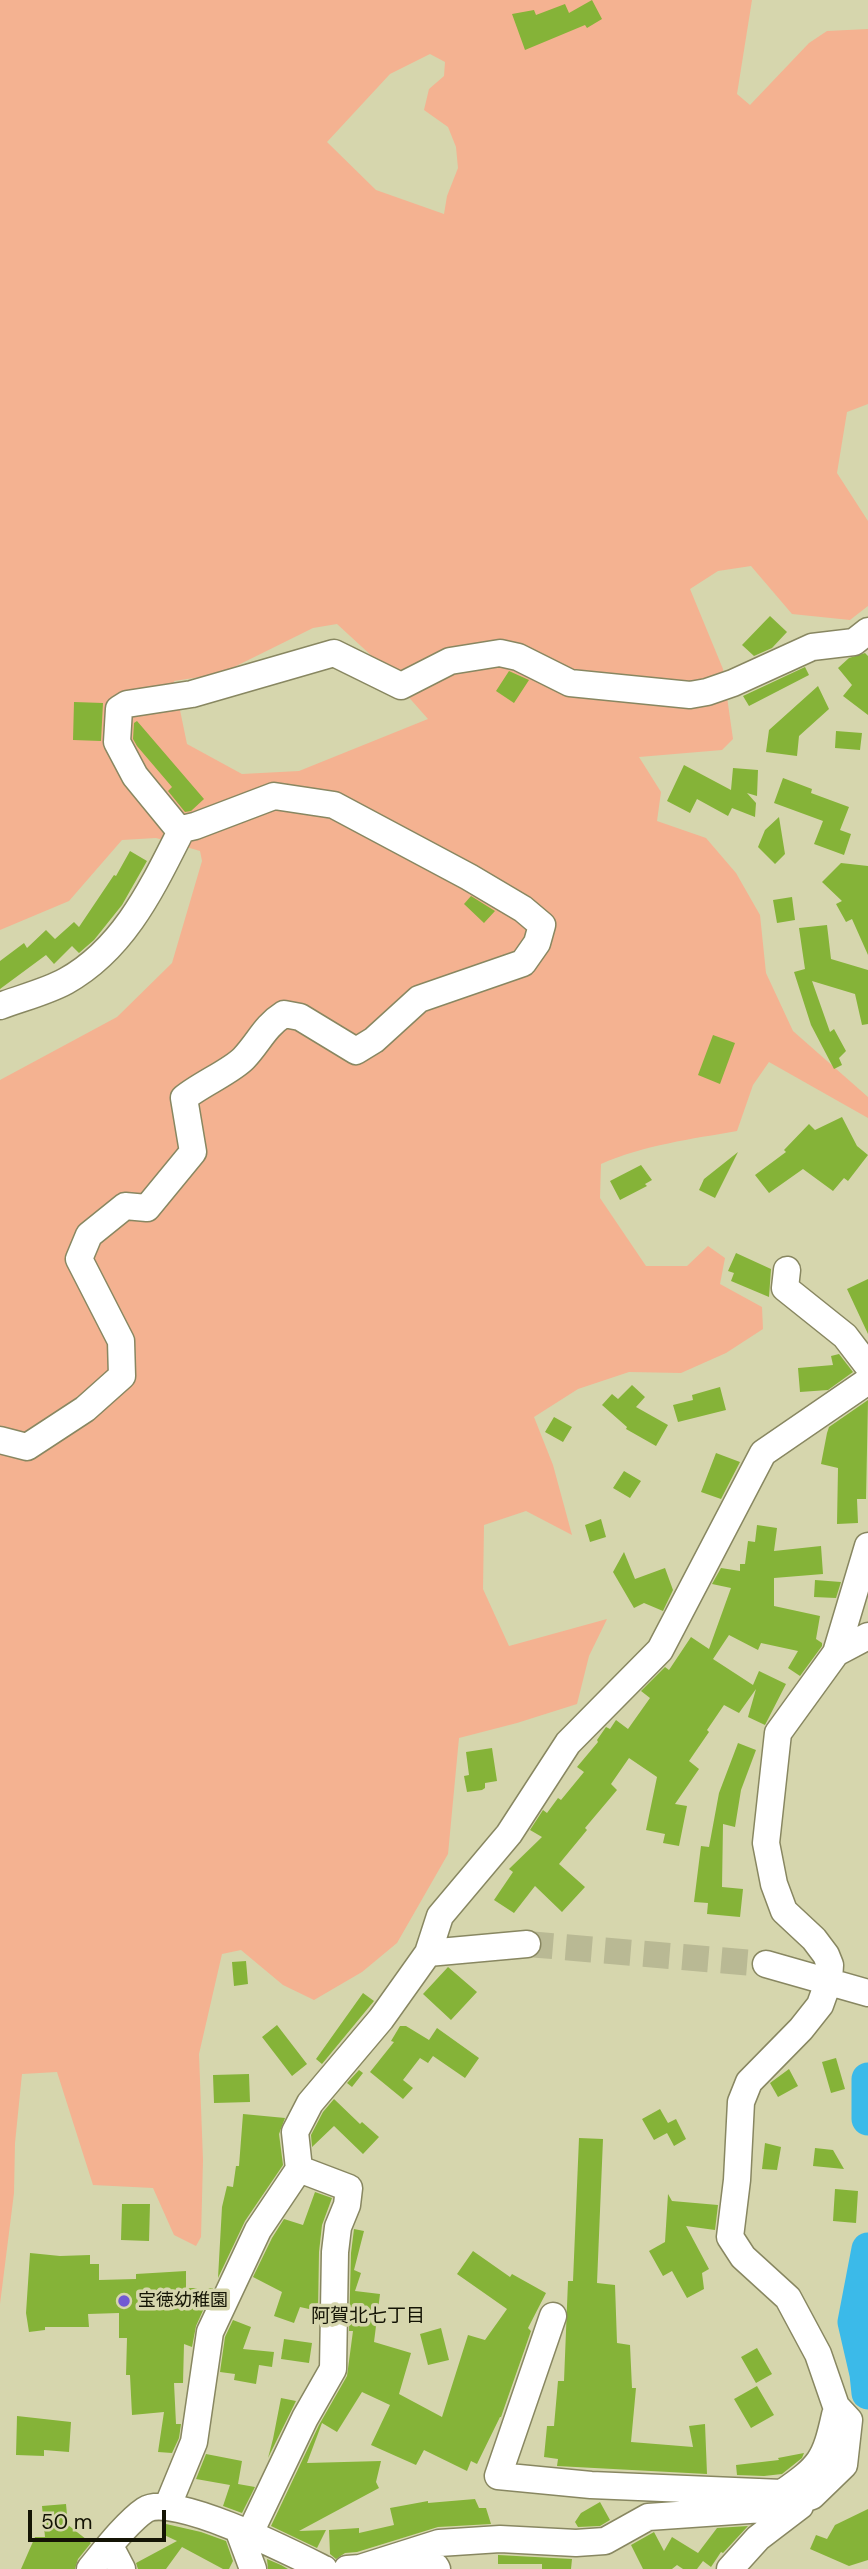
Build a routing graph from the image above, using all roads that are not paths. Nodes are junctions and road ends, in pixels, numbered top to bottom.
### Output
1 (868, 631) edge
2 (182, 829) junction
3 (0, 1006) edge
4 (787, 1270) dead end
5 (868, 1366) edge
6 (868, 1381) edge
7 (0, 1440) edge
8 (868, 1546) edge
9 (868, 1636) edge
10 (836, 1653) junction
11 (527, 1944) tunnel mouth
12 (428, 1953) junction
13 (766, 1964) tunnel mouth
14 (829, 1980) junction
15 (868, 1993) edge
16 (299, 2169) junction
17 (554, 2316) dead end
18 (836, 2406) junction
19 (812, 2496) junction
20 (168, 2505) junction
21 (244, 2531) junction
22 (116, 2558) edge
23 (90, 2569) edge
24 (253, 2569) edge
25 (324, 2569) edge
26 (358, 2569) edge
27 (411, 2569) edge
28 (437, 2569) edge
29 (730, 2569) edge

1 - 2 street
2 - 3 street
2 - 7 street
4 - 5 street
6 - 12 street
8 - 10 street
9 - 10 street
10 - 14 street
11 - 12 street
12 - 16 street
13 - 14 street
14 - 15 street
14 - 18 street
16 - 20 street
16 - 21 street
17 - 18 street
18 - 19 street
19 - 26 street
19 - 29 street
20 - 21 street
20 - 22 street
21 - 24 street
21 - 25 street
22 - 23 street
27 - 28 street

